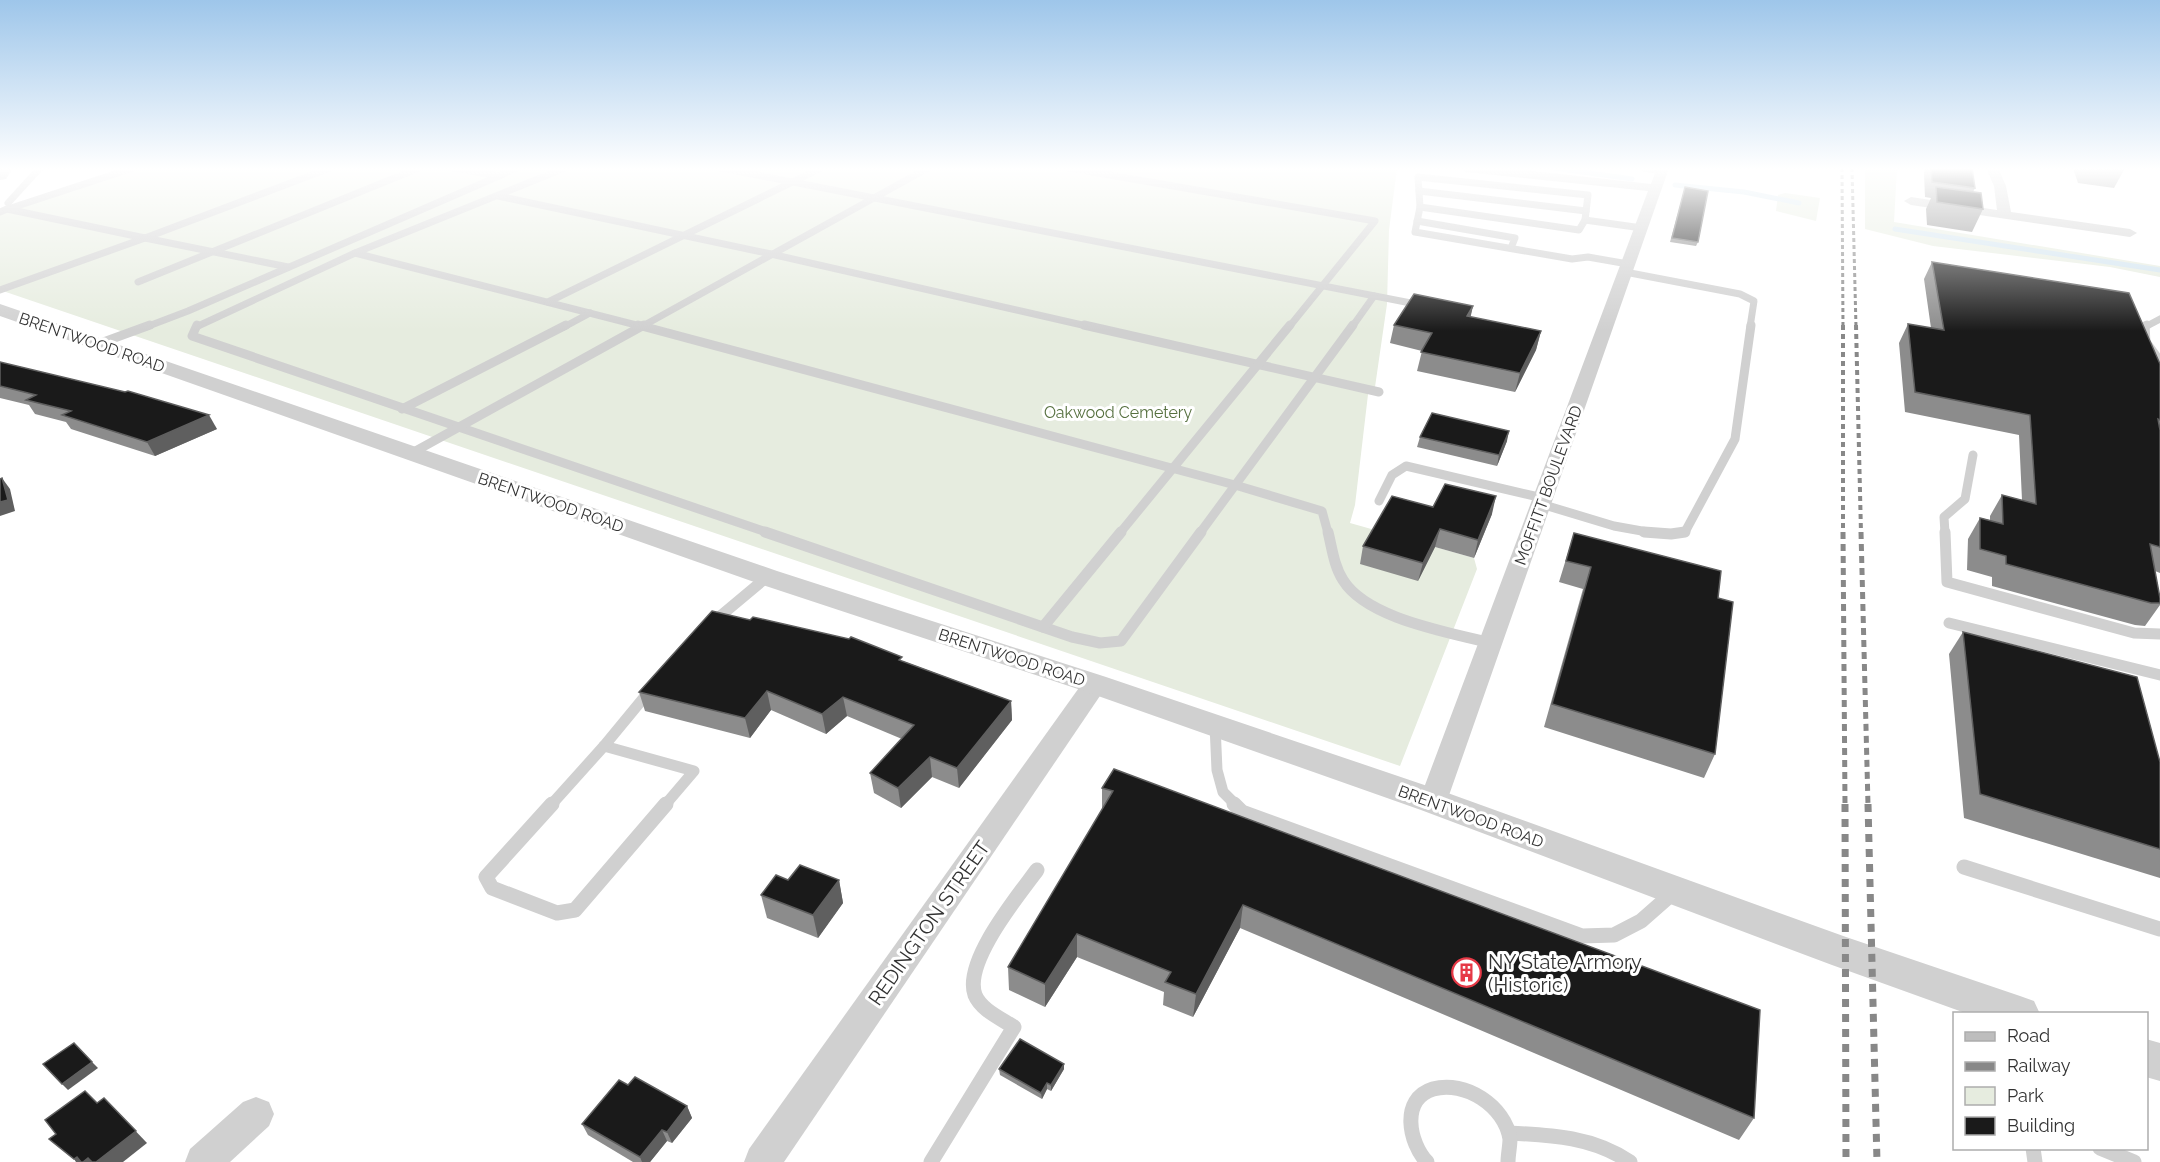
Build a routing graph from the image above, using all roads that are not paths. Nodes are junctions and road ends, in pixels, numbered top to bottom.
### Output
1 (71, 222) edge
2 (187, 222) edge
3 (286, 222) edge
4 (392, 222) edge
5 (432, 222) edge
6 (620, 222) edge
7 (712, 222) edge
8 (828, 222) edge
9 (1002, 222) edge
10 (1375, 222) edge
11 (1417, 222) edge
12 (1424, 222) edge
13 (1525, 222) edge
14 (1584, 222) edge
15 (1601, 222) edge
16 (1643, 222) edge
17 (2059, 222) edge
18 (1642, 228) junction
19 (2130, 233) dead end
20 (684, 236) junction
21 (145, 238) junction
22 (1511, 248) junction
23 (213, 252) junction
24 (355, 253) junction
25 (771, 254) junction
26 (288, 267) junction
27 (1627, 268) junction
28 (138, 282) dead end
29 (1324, 286) junction
30 (0, 290) edge
31 (1374, 296) junction
32 (548, 302) junction
33 (1433, 307) edge
34 (0, 310) edge
35 (590, 313) junction
36 (2160, 319) edge
37 (642, 326) junction
38 (98, 344) junction
39 (2160, 361) edge
40 (1256, 365) junction
41 (1314, 378) junction
42 (1378, 392) dead end
43 (402, 409) junction
44 (457, 428) junction
45 (412, 453) junction
46 (1973, 455) dead end
47 (1172, 468) junction
48 (1234, 485) junction
49 (1379, 501) dead end
50 (1542, 501) junction
51 (767, 577) junction
52 (1949, 623) dead end
53 (1043, 627) junction
54 (2160, 634) edge
55 (701, 635) edge
56 (1490, 644) junction
57 (2160, 675) edge
58 (656, 683) edge
59 (1095, 684) junction
60 (1215, 725) junction
61 (604, 746) junction
62 (1432, 801) junction
63 (1964, 867) dead end
64 (1037, 870) dead end
65 (1676, 891) junction
66 (2160, 929) edge
67 (2014, 1012) edge
68 (256, 1114) dead end
69 (1509, 1133) junction
70 (2103, 1150) edge
71 (203, 1162) edge
72 (762, 1162) edge
73 (931, 1162) edge
74 (1427, 1162) edge
75 (1508, 1162) edge
76 (1630, 1162) edge
77 (2134, 1162) edge

1 - 21 lane
2 - 21 lane
3 - 23 lane
4 - 26 lane
5 - 24 lane
6 - 20 lane
7 - 20 lane
8 - 25 lane
9 - 29 lane
10 - 29 lane
11 - 22 lane
12 - 22 lane
13 - 14 lane
15 - 18 lane
16 - 18 street, MOFFITT BOULEVARD
17 - 19 street
18 - 27 street, MOFFITT BOULEVARD
20 - 25 lane
20 - 32 lane
21 - 23 lane
21 - 30 lane
22 - 27 lane
23 - 26 lane
23 - 28 lane
24 - 32 lane
24 - 43 lane
25 - 37 lane
25 - 40 lane
26 - 38 lane
27 - 50 street, MOFFITT BOULEVARD
27 - 50 lane
29 - 31 lane
29 - 40 lane
31 - 33 lane
31 - 41 lane
32 - 35 lane
34 - 38 street, BRENTWOOD ROAD
35 - 37 lane
35 - 43 lane
36 - 39 lane
37 - 44 lane
37 - 47 lane
38 - 45 street, BRENTWOOD ROAD
40 - 41 lane
40 - 47 lane
41 - 42 lane
41 - 48 lane
43 - 44 lane
44 - 45 lane
44 - 53 lane
45 - 51 street, BRENTWOOD ROAD
46 - 54 lane
47 - 48 lane
47 - 53 lane
48 - 53 lane
48 - 56 lane
49 - 50 lane
50 - 56 street, MOFFITT BOULEVARD
51 - 55 lane
51 - 59 street, BRENTWOOD ROAD
52 - 57 lane
56 - 62 street, MOFFITT BOULEVARD
58 - 61 lane
59 - 60 street, BRENTWOOD ROAD
59 - 72 street, REDINGTON STREET
60 - 62 street, BRENTWOOD ROAD
60 - 65 lane
61 - 61 lane
62 - 65 street, BRENTWOOD ROAD
63 - 66 lane
64 - 73 lane
65 - 67 street, BRENTWOOD ROAD
68 - 71 street
69 - 74 lane
69 - 75 lane
69 - 76 lane
70 - 77 lane

